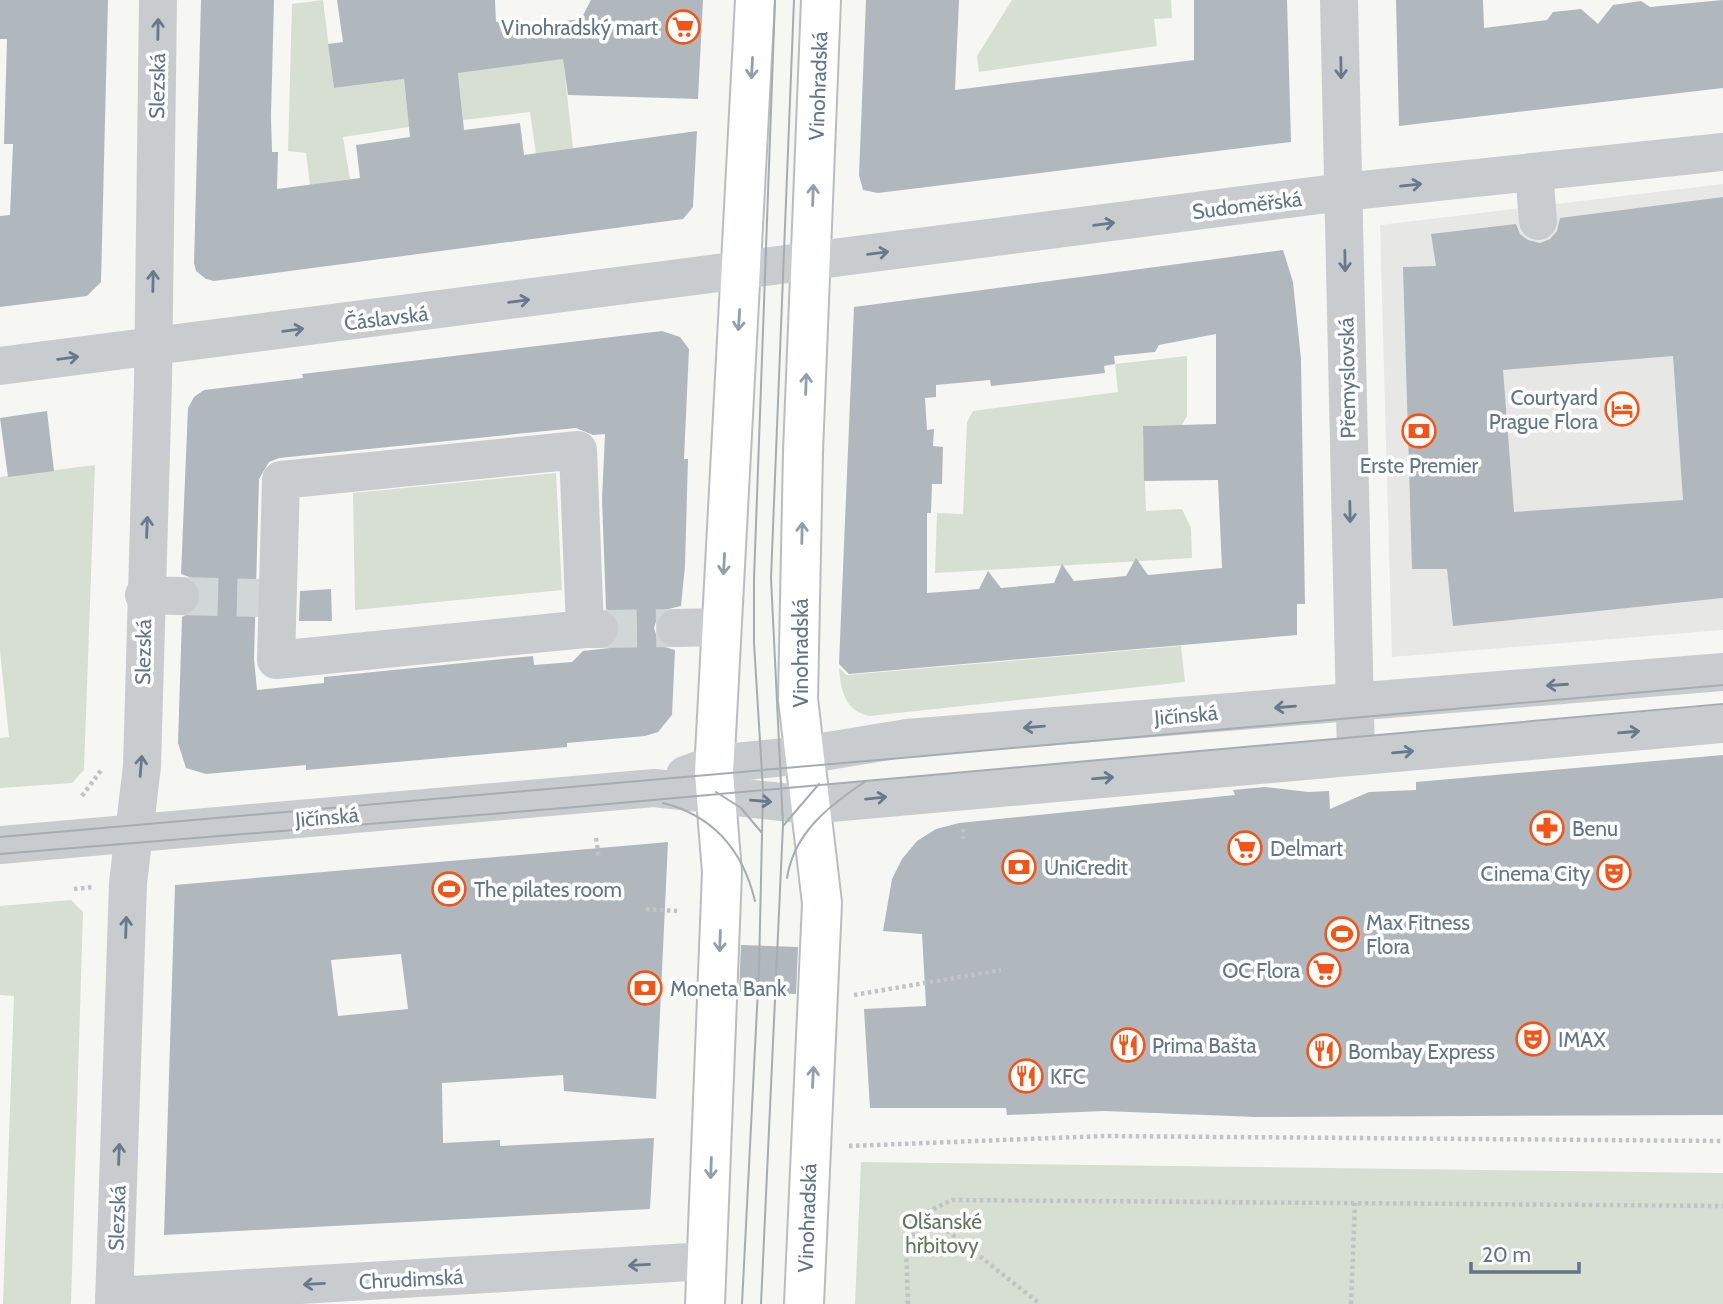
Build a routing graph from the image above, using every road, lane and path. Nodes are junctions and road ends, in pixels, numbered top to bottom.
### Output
1 (158, 0) edge
2 (755, 0) edge
3 (821, 0) edge
4 (1339, 0) edge
5 (1723, 152) edge
6 (1534, 172) junction
7 (1343, 192) junction
8 (1538, 221) dead end
9 (811, 263) junction
10 (757, 269) junction
11 (152, 349) junction
12 (0, 366) edge
13 (269, 598) joint
14 (721, 627) junction
15 (676, 628) tunnel mouth
16 (1712, 673) edge
17 (1353, 701) junction
18 (1710, 736) edge
19 (804, 755) junction
20 (1356, 756) junction
21 (715, 780) junction
22 (808, 805) junction
23 (132, 834) junction
24 (596, 838) dead end
25 (0, 845) edge
26 (598, 859) dead end
27 (89, 887) dead end
28 (74, 888) dead end
29 (646, 909) dead end
30 (677, 911) dead end
31 (1000, 970) dead end
32 (853, 996) dead end
33 (1723, 1141) edge
34 (842, 1146) dead end
35 (1354, 1203) junction
36 (1723, 1206) edge
37 (925, 1213) junction
38 (707, 1261) junction
39 (114, 1300) edge
40 (705, 1304) edge
41 (804, 1304) edge
42 (908, 1304) edge
43 (1040, 1304) edge
44 (1351, 1304) edge

11 -> 1 street, Slezská
2 -> 10 main road
9 -> 3 main road, Vinohradská
4 -> 7 street, Přemyslovská
5 - 6 street, Sudoměřská
7 -> 6 street, Sudoměřská
6 - 8 street
9 -> 7 street, Sudoměřská
7 -> 17 street, Přemyslovská
9 - 10 street, Sudoměřská
19 -> 9 main road, Vinohradská
11 -> 10 street, Čáslavská
10 -> 14 main road
12 -> 11 street, Čáslavská
23 -> 11 street, Slezská
13 - 13 street
14 - 15 street
14 - 21 main road
16 -> 17 street, Jičínská
16 - 18 street
17 -> 19 street, Jičínská
17 - 20 street, Přemyslovská
20 -> 18 street, Jičínská
19 - 21 street, Jičínská
19 - 22 main road, Vinohradská
22 -> 20 street, Jičínská
21 -> 22 street, Jičínská
21 - 23 street, Jičínská
21 -> 38 main road
41 -> 22 main road, Vinohradská
23 - 25 street, Jičínská
39 -> 23 street, Slezská
24 - 26 path
27 - 28 path
29 - 30 path
31 - 32 path
33 - 34 path
35 - 36 path
35 - 37 path
35 - 44 path
37 - 42 path
37 - 43 path
38 -> 39 street, Chrudimská
38 - 40 main road

